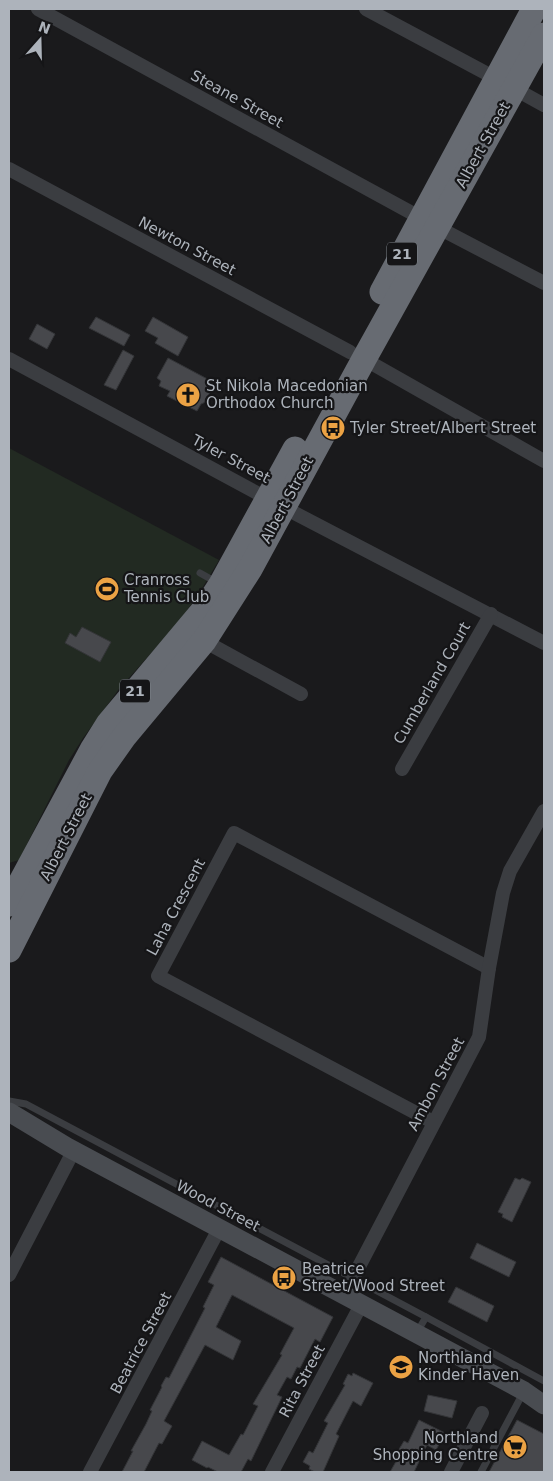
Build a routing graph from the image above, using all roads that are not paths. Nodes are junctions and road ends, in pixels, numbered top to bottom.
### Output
1 (38, 9) edge
2 (366, 9) edge
3 (534, 9) edge
4 (544, 35) edge
5 (506, 84) junction
6 (544, 105) edge
7 (9, 169) edge
8 (429, 222) junction
9 (544, 283) edge
10 (357, 356) junction
11 (9, 359) edge
12 (544, 461) edge
13 (276, 502) junction
14 (490, 614) junction
15 (204, 641) junction
16 (544, 643) edge
17 (301, 694) dead end
18 (116, 730) junction
19 (402, 769) dead end
20 (544, 811) edge
21 (16, 897) edge
22 (9, 950) edge
23 (489, 968) junction
24 (9, 1101) edge
25 (9, 1112) edge
26 (17, 1120) edge
27 (433, 1122) junction
28 (74, 1150) junction
29 (219, 1229) junction
30 (9, 1274) edge
31 (353, 1278) junction
32 (361, 1305) junction
33 (426, 1317) junction
34 (416, 1334) junction
35 (544, 1381) edge
36 (524, 1391) junction
37 (544, 1395) edge
38 (544, 1405) edge
39 (482, 1412) dead end
40 (90, 1472) edge
41 (272, 1472) edge
42 (451, 1472) edge
43 (481, 1472) edge

1 - 8 street, Steane Street
2 - 5 street
3 - 5 highway, Albert Street / 21
4 - 5 highway, Albert Street / 21
5 - 6 street
5 - 8 highway, Albert Street / 21
7 - 10 street, Newton Street
8 - 9 street, Steane Street
8 - 10 highway, Albert Street / 21
10 - 12 street, Newton Street
10 - 13 highway, Albert Street / 21
11 - 13 street, Tyler Street
13 - 14 street, Tyler Street
13 - 15 highway, Albert Street / 21
13 - 18 highway, Albert Street / 21
14 - 16 street, Tyler Street
14 - 19 street, Cumberland Court
15 - 17 street
15 - 18 highway, Albert Street / 21
18 - 21 highway, Albert Street / 21
20 - 23 street, Ambon Street
21 - 22 highway, Albert Street / 21
23 - 27 street, Ambon Street
23 - 27 street, Laha Crescent
24 - 31 lane, Wood Street
25 - 26 street, Wood Street
26 - 28 street, Wood Street
27 - 31 street, Ambon Street
28 - 29 street, Wood Street
28 - 30 street
29 - 32 street, Wood Street
29 - 40 street, Beatrice Street
31 - 33 lane, Wood Street
32 - 34 street, Wood Street
32 - 41 street, Rita Street
33 - 34 lane
33 - 35 lane, Wood Street
34 - 36 street, Wood Street
36 - 37 street, Wood Street
36 - 38 street, Wood Street
36 - 43 lane
39 - 42 street

